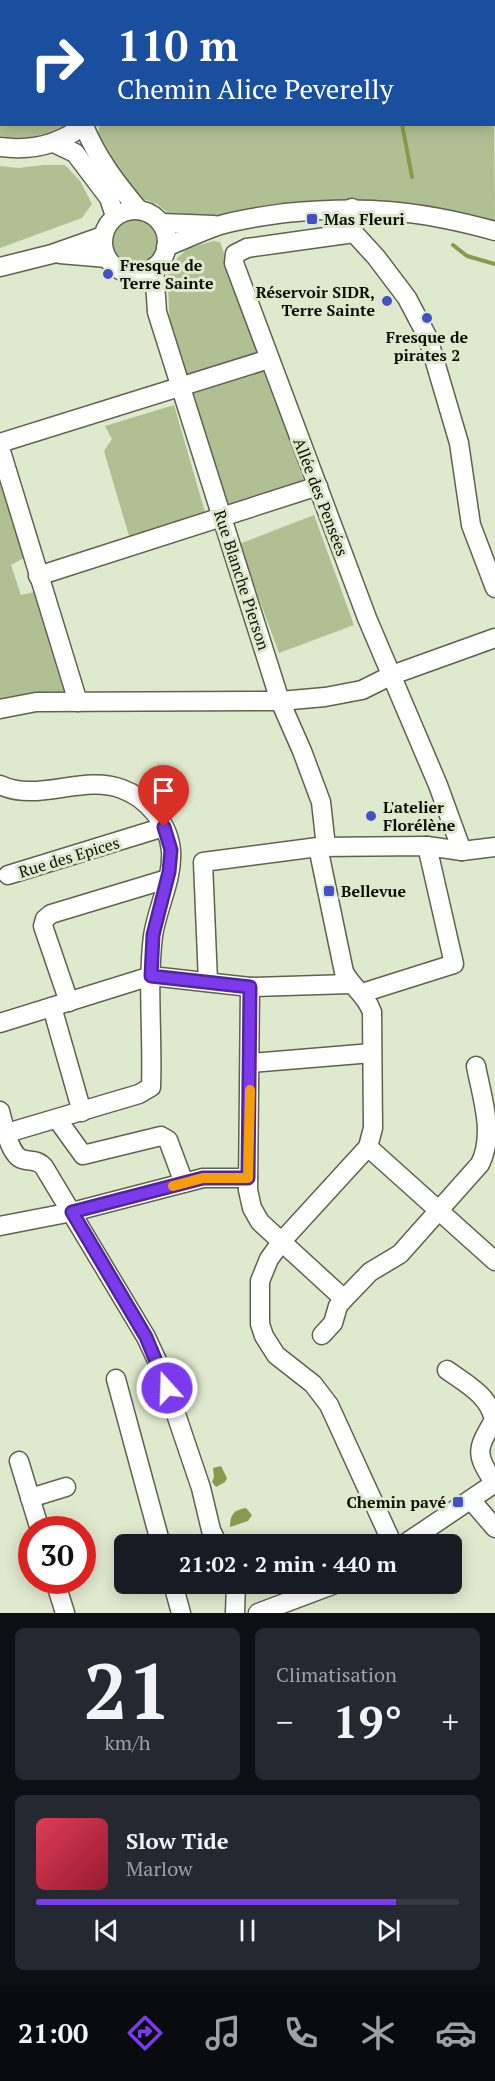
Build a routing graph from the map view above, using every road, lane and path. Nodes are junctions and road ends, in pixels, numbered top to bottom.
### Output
1 (83, 126) edge
2 (85, 126) edge
3 (54, 143) junction
4 (0, 147) edge
5 (352, 208) junction
6 (140, 210) junction
7 (115, 216) junction
8 (160, 223) junction
9 (218, 226) junction
10 (495, 231) edge
11 (354, 233) junction
12 (103, 236) junction
13 (166, 247) junction
14 (52, 254) junction
15 (107, 258) junction
16 (0, 267) edge
17 (154, 267) junction
18 (134, 274) junction
19 (157, 312) junction
20 (269, 358) junction
21 (180, 386) junction
22 (0, 443) edge
23 (0, 448) edge
24 (318, 486) junction
25 (222, 518) junction
26 (489, 556) edge
27 (38, 576) junction
28 (495, 588) edge
29 (495, 638) edge
30 (392, 675) junction
31 (280, 701) junction
32 (78, 702) junction
33 (0, 709) edge
34 (0, 785) edge
35 (164, 827) junction
36 (427, 846) junction
37 (322, 847) junction
38 (495, 847) edge
39 (462, 851) junction
40 (8, 875) dead end
41 (167, 879) junction
42 (151, 976) junction
43 (208, 982) junction
44 (250, 987) junction
45 (356, 988) junction
46 (60, 1004) junction
47 (0, 1023) edge
48 (372, 1053) junction
49 (250, 1063) junction
50 (476, 1066) dead end
51 (0, 1111) edge
52 (82, 1112) junction
53 (57, 1119) junction
54 (7, 1133) junction
55 (368, 1147) junction
56 (248, 1178) junction
57 (184, 1183) junction
58 (438, 1210) junction
59 (72, 1212) junction
60 (0, 1226) edge
61 (282, 1241) junction
62 (495, 1261) edge
63 (344, 1299) junction
64 (322, 1335) dead end
65 (447, 1370) dead end
66 (116, 1379) dead end
67 (20, 1461) dead end
68 (495, 1484) edge
69 (66, 1487) dead end
70 (30, 1498) junction
71 (471, 1500) junction
72 (36, 1516) edge
73 (495, 1528) edge
74 (158, 1534) edge
75 (213, 1534) edge
76 (388, 1534) edge
77 (420, 1534) edge
78 (60, 1594) edge
79 (176, 1594) edge
80 (236, 1594) edge
81 (308, 1594) edge
82 (65, 1613) edge
83 (181, 1613) edge
84 (235, 1613) edge
85 (258, 1613) edge

1 - 3 street
2 - 6 street
3 - 4 street
3 - 7 street
5 - 9 street
5 - 10 street
5 - 11 street
6 - 7 street
6 - 8 street
7 - 12 street
8 - 9 street
8 - 13 street
9 - 13 street
11 - 20 street, Allée des Pensées
11 - 26 street
12 - 14 street
12 - 15 street
13 - 17 street
14 - 15 street
14 - 16 street
15 - 18 street
17 - 18 street
17 - 19 street, Rue Blanche Pierson
18 - 19 street, Rue Blanche Pierson
19 - 21 street, Rue Blanche Pierson
20 - 21 street
20 - 24 street, Allée des Pensées
21 - 22 street
21 - 25 street, Rue Blanche Pierson
23 - 27 street
24 - 25 street
24 - 30 street, Allée des Pensées
25 - 27 street
25 - 31 street, Rue Blanche Pierson
26 - 28 street
27 - 32 street
29 - 30 street
30 - 31 street
30 - 39 street, Allée des Pensées
31 - 32 street
31 - 37 street, Rue Blanche Pierson
32 - 33 street
34 - 35 street
35 - 40 street, Rue des Epices
35 - 41 street
36 - 37 street
36 - 39 street
36 - 45 street
37 - 43 street
37 - 45 street, Rue Blanche Pierson
38 - 39 street
41 - 42 street
41 - 46 street
42 - 43 street
42 - 46 street
42 - 52 street
43 - 44 street
44 - 45 street
44 - 49 street
45 - 48 street, Rue Blanche Pierson
46 - 47 street
46 - 52 street
48 - 49 street
48 - 55 street, Rue Blanche Pierson
49 - 56 street
50 - 58 street
51 - 54 street
52 - 53 street
53 - 54 street
53 - 57 street
54 - 59 street
55 - 58 street
55 - 61 street
56 - 57 street
56 - 61 street
57 - 59 street
58 - 62 street
58 - 63 street
59 - 60 street
59 - 75 street
61 - 63 street
61 - 76 street
63 - 64 street
65 - 68 street
66 - 74 street
67 - 70 street
68 - 71 street
69 - 70 street
70 - 72 street
71 - 73 street
71 - 77 street
78 - 82 street
79 - 83 street
80 - 84 street
81 - 85 street

